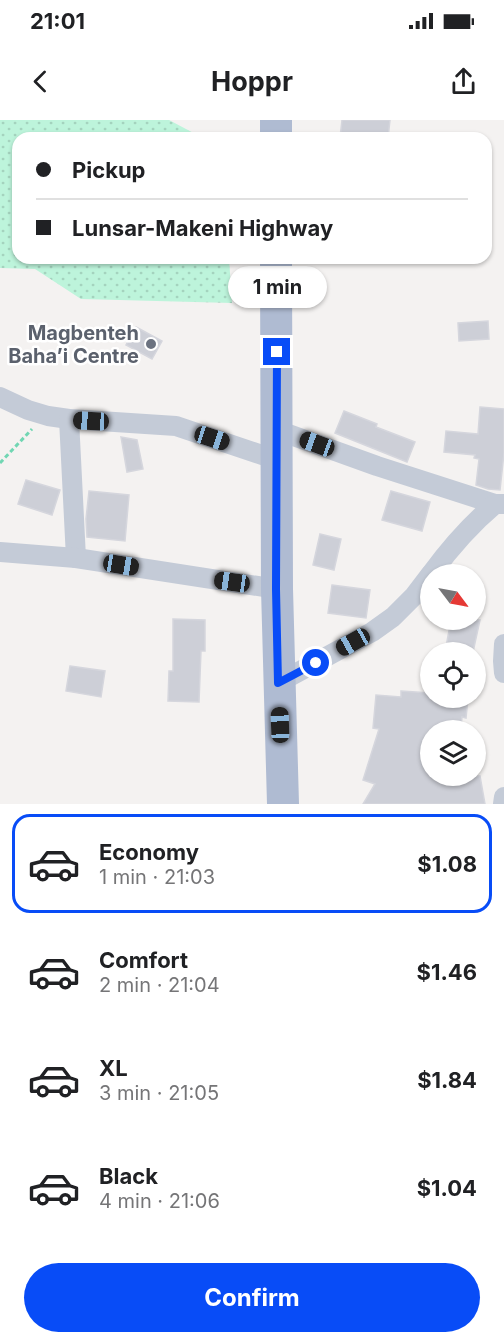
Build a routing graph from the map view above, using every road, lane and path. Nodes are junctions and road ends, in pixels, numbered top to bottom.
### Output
1 (276, 264) edge
2 (0, 397) edge
3 (28, 410) junction
4 (69, 419) junction
5 (277, 445) junction
6 (0, 463) edge
7 (500, 504) edge
8 (0, 552) edge
9 (76, 558) junction
10 (439, 564) edge
11 (276, 589) junction
12 (420, 589) edge
13 (504, 644) edge
14 (504, 673) edge
15 (278, 683) junction
16 (504, 797) edge
17 (283, 804) edge
18 (503, 804) edge

1 - 5 main road
2 - 3 street
3 - 4 street
3 - 6 path
4 - 5 street
4 - 9 street
5 - 7 street
5 - 11 main road
7 - 10 street
8 - 9 street
9 - 11 street
11 - 15 main road
12 - 15 street
13 - 14 street
15 - 17 main road
16 - 18 street

